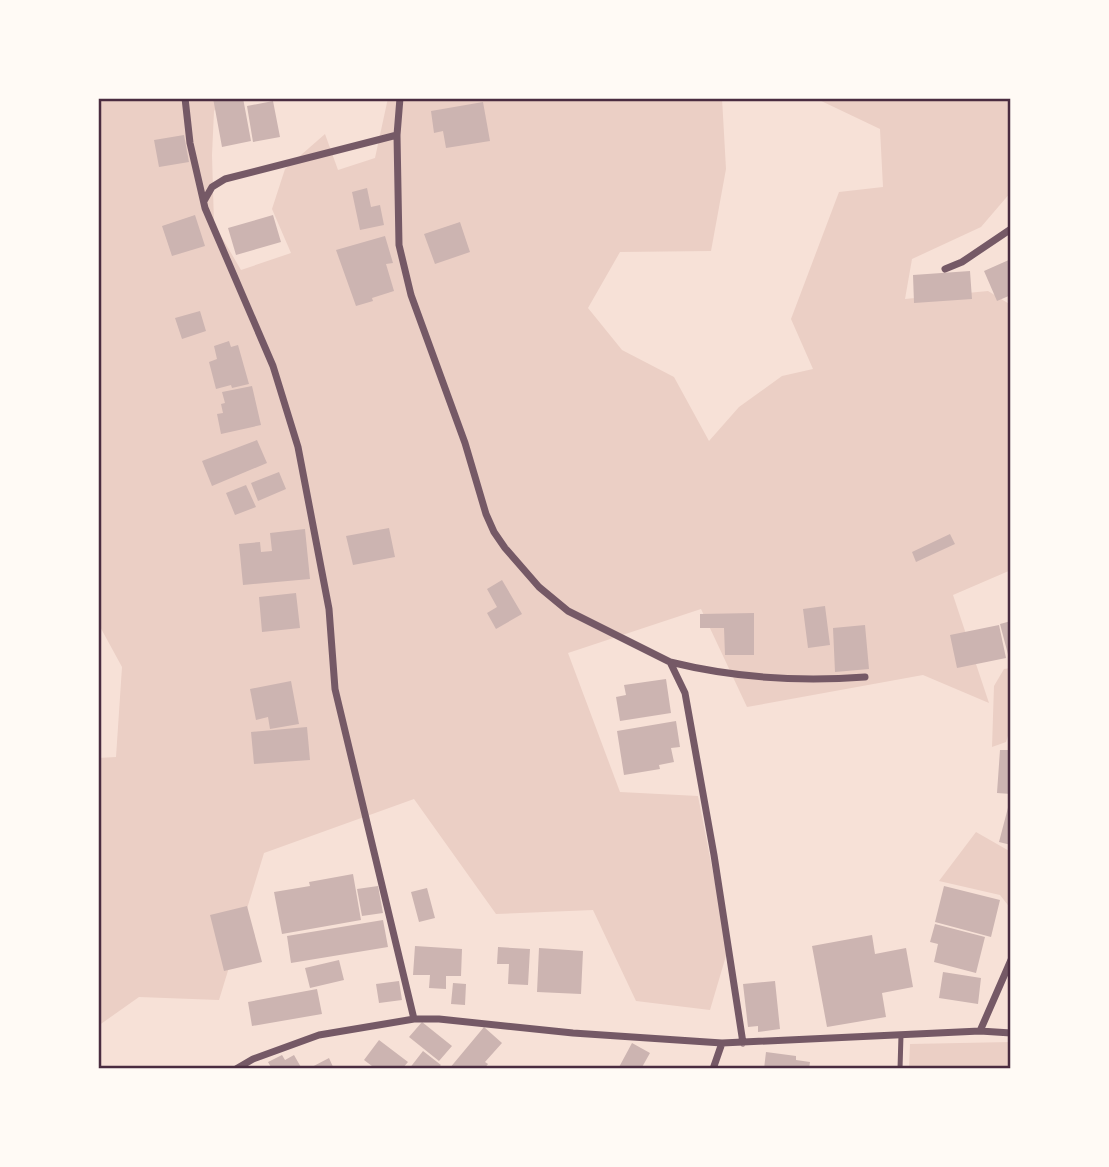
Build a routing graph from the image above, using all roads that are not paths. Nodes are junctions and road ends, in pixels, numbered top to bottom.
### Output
1 (186, 98) edge
2 (400, 98) edge
3 (397, 135) junction
4 (204, 202) junction
5 (1011, 229) edge
6 (945, 269) dead end
7 (670, 662) junction
8 (865, 677) dead end
9 (1011, 960) edge
10 (414, 1018) junction
11 (980, 1031) junction
12 (1011, 1033) edge
13 (901, 1035) junction
14 (722, 1043) junction
15 (743, 1043) junction
16 (236, 1069) edge
17 (713, 1069) edge
18 (900, 1069) edge

1 - 4 street
2 - 3 street
3 - 4 street
3 - 7 street
4 - 10 street
5 - 6 street
7 - 8 street
7 - 15 street
9 - 11 street
10 - 14 street
10 - 16 street
11 - 12 street
11 - 13 street
13 - 15 street
13 - 18 lane
14 - 15 street
14 - 17 street

